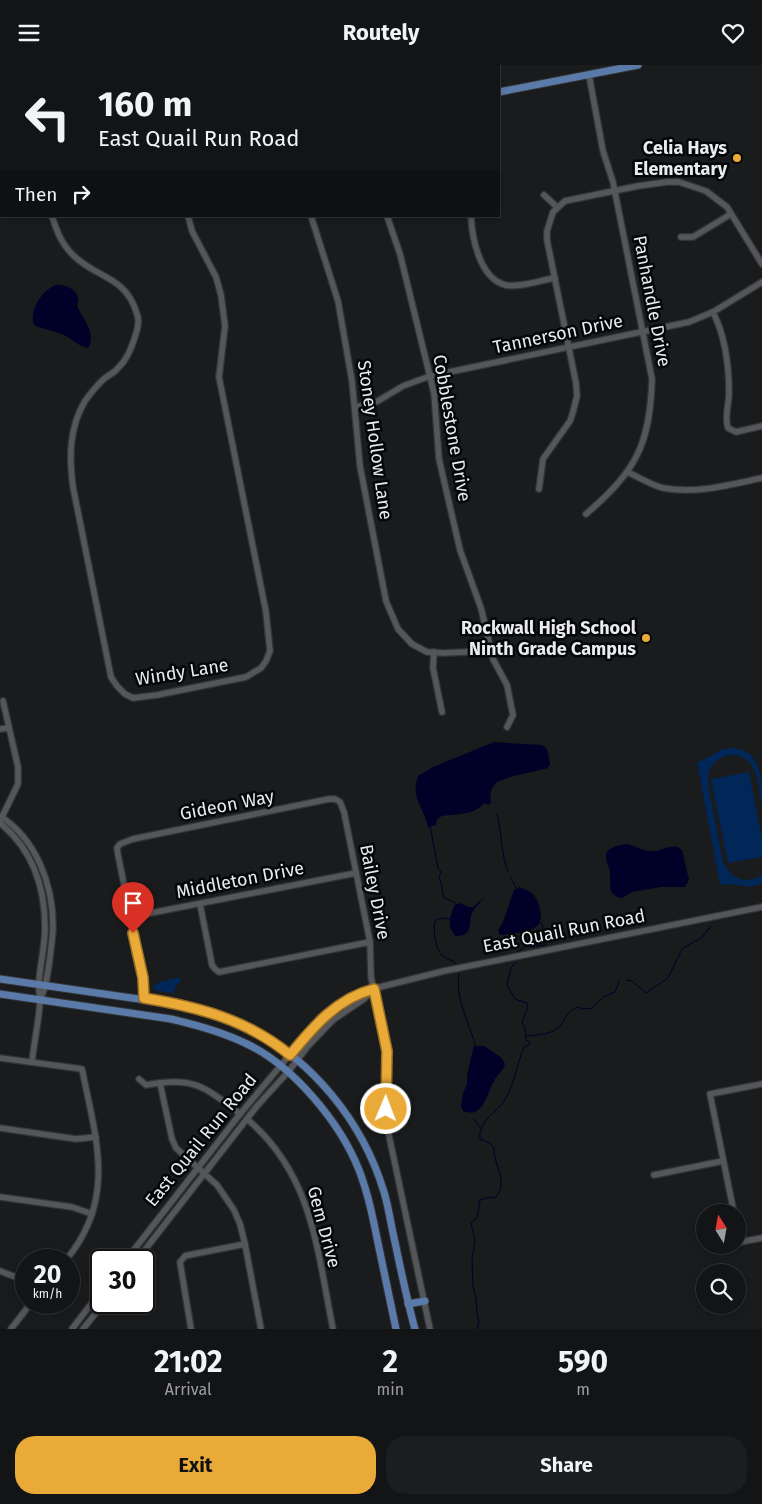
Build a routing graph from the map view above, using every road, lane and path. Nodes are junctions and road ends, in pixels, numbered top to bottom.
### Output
1 (638, 65) edge
2 (589, 75) junction
3 (500, 92) edge
4 (614, 191) junction
5 (544, 195) dead end
6 (557, 207) junction
7 (731, 214) junction
8 (52, 217) edge
9 (188, 217) edge
10 (312, 217) edge
11 (388, 217) edge
12 (471, 217) edge
13 (681, 237) dead end
14 (762, 264) edge
15 (555, 278) junction
16 (762, 282) edge
17 (713, 312) junction
18 (642, 332) junction
19 (568, 346) junction
20 (430, 377) junction
21 (356, 407) junction
22 (762, 426) edge
23 (627, 473) junction
24 (762, 478) edge
25 (539, 489) dead end
26 (586, 513) dead end
27 (489, 646) junction
28 (434, 652) junction
29 (3, 701) dead end
30 (442, 712) dead end
31 (507, 727) dead end
32 (9, 728) junction
33 (0, 729) edge
34 (340, 802) joint
35 (1, 819) edge
36 (356, 873) junction
37 (200, 904) junction
38 (762, 907) edge
39 (130, 917) junction
40 (370, 942) junction
41 (0, 979) edge
42 (38, 984) junction
43 (46, 985) junction
44 (374, 989) junction
45 (0, 994) edge
46 (144, 998) junction
47 (40, 1000) junction
48 (290, 1055) junction
49 (0, 1058) edge
50 (297, 1060) junction
51 (32, 1062) junction
52 (281, 1066) junction
53 (288, 1072) junction
54 (139, 1079) dead end
55 (160, 1083) junction
56 (762, 1084) edge
57 (240, 1114) junction
58 (247, 1119) junction
59 (0, 1128) edge
60 (96, 1137) junction
61 (723, 1161) junction
62 (198, 1168) junction
63 (204, 1173) junction
64 (654, 1175) dead end
65 (0, 1197) edge
66 (732, 1204) edge
67 (92, 1214) junction
68 (762, 1238) edge
69 (746, 1241) edge
70 (245, 1244) junction
71 (73, 1249) edge
72 (135, 1249) edge
73 (145, 1249) edge
74 (0, 1271) edge
75 (15, 1277) edge
76 (425, 1301) junction
77 (408, 1304) junction
78 (90, 1305) edge
79 (23, 1314) edge
80 (95, 1314) edge
81 (11, 1329) edge
82 (72, 1329) edge
83 (83, 1329) edge
84 (191, 1329) edge
85 (261, 1329) edge
86 (333, 1329) edge
87 (396, 1329) edge
88 (415, 1329) edge
89 (430, 1329) edge

1 - 2 main road
2 - 3 main road
2 - 4 street, Panhandle Drive
4 - 6 street
4 - 7 street
4 - 18 street, Panhandle Drive
5 - 6 street
6 - 15 street
7 - 13 street
7 - 14 street
8 - 9 street, Windy Lane
10 - 21 street, Stoney Hollow Lane
11 - 20 street, Cobblestone Drive
12 - 15 street
15 - 19 street
16 - 17 street, Tannerson Drive
17 - 18 street, Tannerson Drive
17 - 22 street
18 - 19 street, Tannerson Drive
18 - 23 street, Panhandle Drive
19 - 20 street, Tannerson Drive
19 - 25 street
20 - 21 street, Tannerson Drive
20 - 27 street, Cobblestone Drive
21 - 28 street, Stoney Hollow Lane
23 - 24 street
23 - 26 street, Panhandle Drive
27 - 28 street, Stoney Hollow Lane
27 - 31 street, Cobblestone Drive
28 - 30 street
29 - 32 street
32 - 33 street
32 - 35 street
34 - 36 street, Bailey Drive
34 - 39 street, Gideon Way
35 - 42 street
35 - 43 street
36 - 37 street, Middleton Drive
36 - 40 street, Bailey Drive
37 - 39 street, Middleton Drive
37 - 40 street
38 - 44 street, East Quail Run Road
39 - 46 street
40 - 44 street, Bailey Drive
41 - 42 main road
42 - 43 main road
42 - 47 street
43 - 46 main road
43 - 47 street
44 - 48 street, East Quail Run Road
44 - 50 street, East Quail Run Road
44 - 76 street, Bailey Drive
45 - 47 main road
46 - 48 main road
47 - 51 street
47 - 52 main road
48 - 50 main road
48 - 52 street, East Quail Run Road
49 - 51 street
50 - 53 street, East Quail Run Road
50 - 77 main road
51 - 60 street
52 - 53 main road
52 - 57 street, East Quail Run Road
53 - 58 street, East Quail Run Road
53 - 87 main road
54 - 55 street
55 - 57 street
55 - 62 street
56 - 61 street
57 - 62 street, East Quail Run Road
58 - 63 street, East Quail Run Road
58 - 86 street, Gem Drive
59 - 60 street
60 - 67 street
61 - 64 street
61 - 66 street
62 - 63 street
62 - 72 street, East Quail Run Road
63 - 70 street
63 - 73 street, East Quail Run Road
65 - 67 street
67 - 71 street
68 - 69 street
70 - 84 street
70 - 85 street
74 - 75 street
76 - 77 main road
76 - 89 street, Bailey Drive
77 - 88 main road
78 - 82 street
79 - 81 street
80 - 83 street

